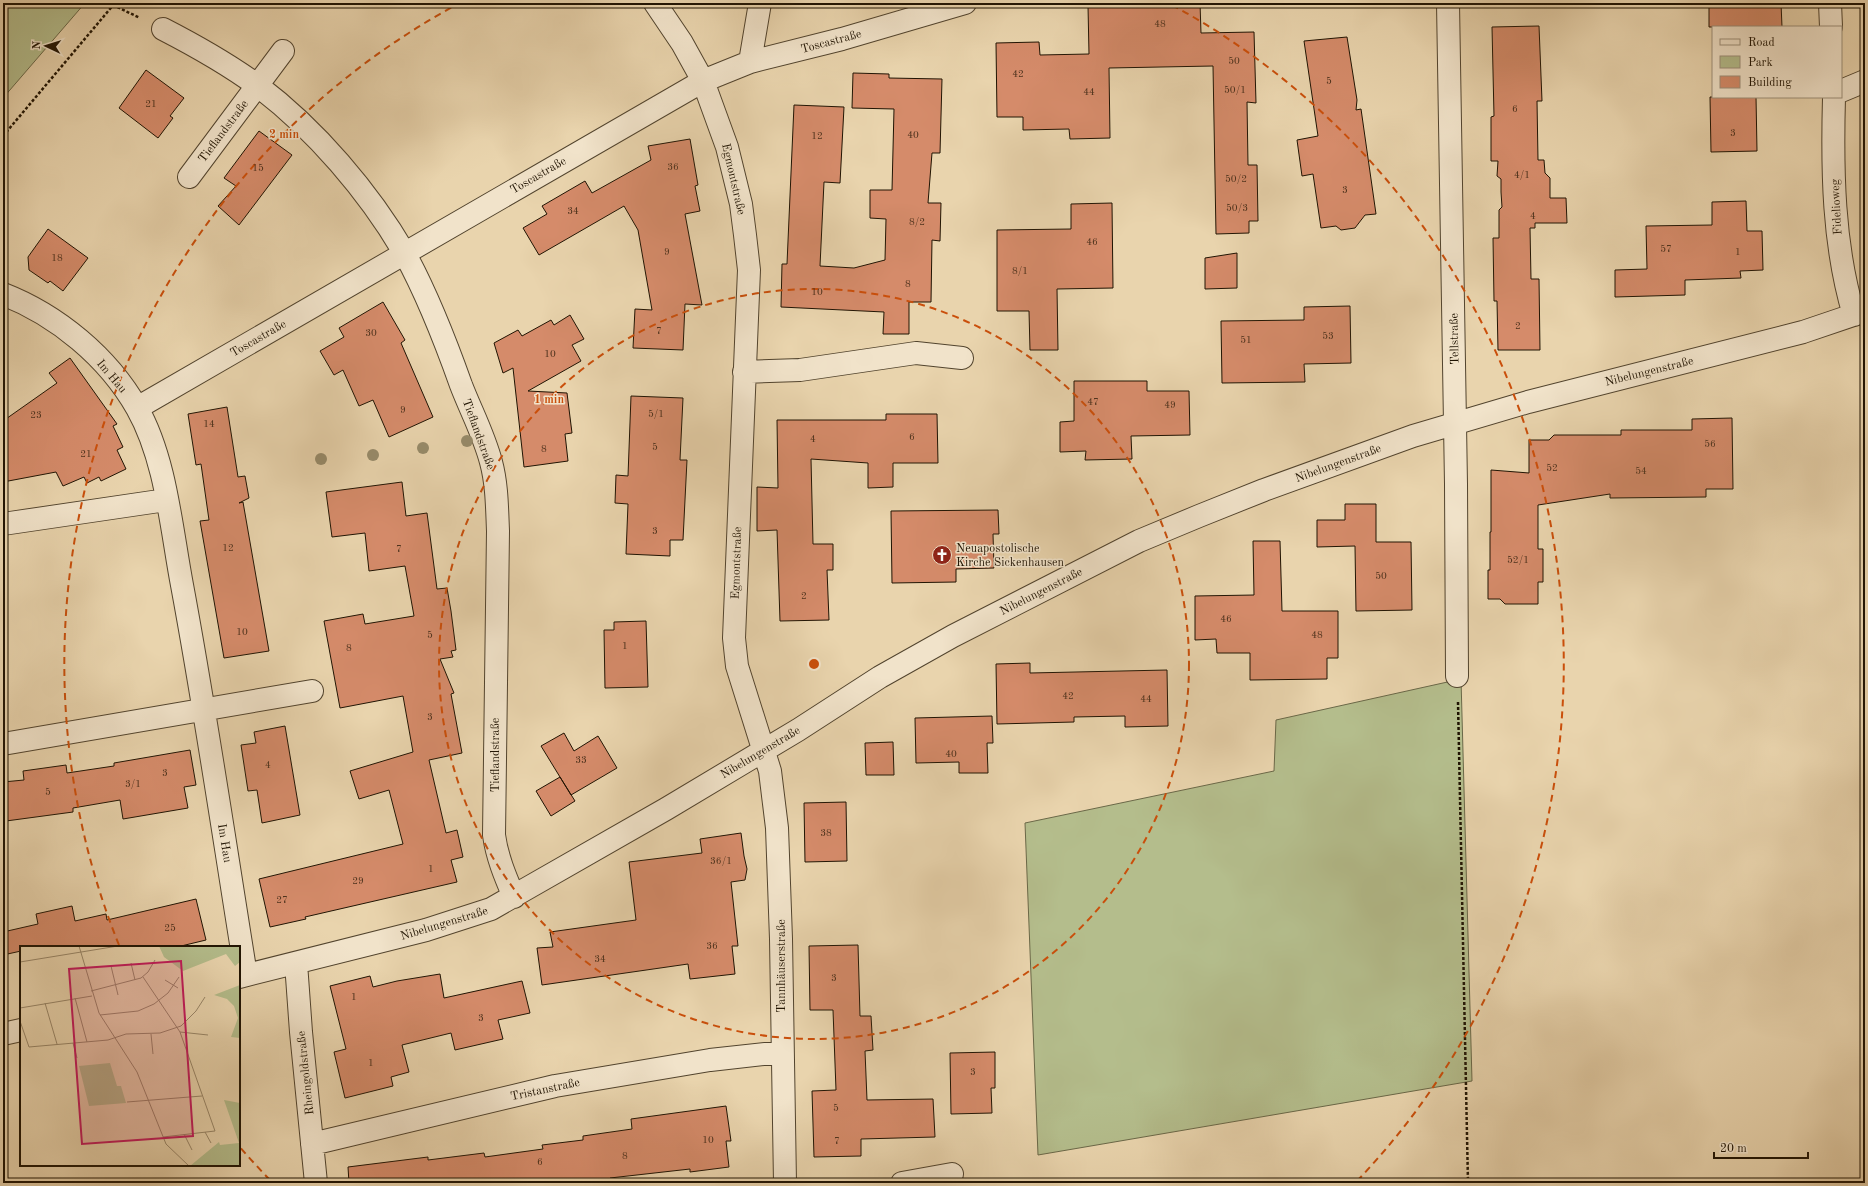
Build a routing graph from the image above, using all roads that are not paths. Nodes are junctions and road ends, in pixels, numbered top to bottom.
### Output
1 (655, 3) edge
2 (760, 3) edge
3 (966, 3) edge
4 (1448, 3) edge
5 (1830, 3) edge
6 (1831, 26) edge
7 (163, 29) dead end
8 (283, 51) dead end
9 (750, 62) junction
10 (703, 81) junction
11 (1865, 81) edge
12 (257, 85) junction
13 (1842, 91) edge
14 (1834, 98) edge
15 (189, 177) dead end
16 (404, 253) junction
17 (3, 294) edge
18 (1860, 313) edge
19 (962, 358) dead end
20 (744, 372) junction
21 (137, 408) junction
22 (1456, 423) junction
23 (166, 500) junction
24 (3, 524) edge
25 (1457, 676) road end
26 (312, 691) dead end
27 (204, 710) junction
28 (3, 744) edge
29 (764, 750) junction
30 (514, 897) junction
31 (238, 946) edge
32 (240, 962) edge
33 (296, 963) junction
34 (242, 976) edge
35 (20, 1030) edge
36 (3, 1034) edge
37 (782, 1052) junction
38 (312, 1144) junction
39 (952, 1174) dead end
40 (316, 1183) edge
41 (785, 1183) edge
42 (902, 1183) edge

1 - 10 street, Egmontstraße
2 - 9 street
3 - 9 street, Toscastraße
4 - 22 street, Tellstraße
5 - 6 street
7 - 12 street, Tieflandstraße
8 - 12 street, Tieflandstraße
9 - 10 street, Toscastraße
10 - 16 street, Toscastraße
10 - 20 street, Egmontstraße
11 - 13 street
12 - 15 street, Tieflandstraße
12 - 16 street, Tieflandstraße
14 - 18 street, Fidelioweg
16 - 21 street, Toscastraße
16 - 30 street, Tieflandstraße
17 - 21 street, Im Hau
18 - 22 street, Nibelungenstraße
19 - 20 street
20 - 29 street, Egmontstraße
21 - 23 street, Im Hau
22 - 25 street, Tellstraße
22 - 29 street, Nibelungenstraße
23 - 24 street
23 - 27 street, Im Hau
26 - 27 street
27 - 28 street
27 - 31 street, Im Hau
29 - 30 street, Nibelungenstraße
29 - 37 street, Tannhäuserstraße
30 - 33 street, Nibelungenstraße
32 - 34 street, Im Hau
33 - 34 street, Nibelungenstraße
33 - 38 street, Rheingoldstraße
35 - 36 street
37 - 38 street, Tristanstraße
37 - 41 street, Tannhäuserstraße
38 - 40 street, Rheingoldstraße
39 - 42 street

